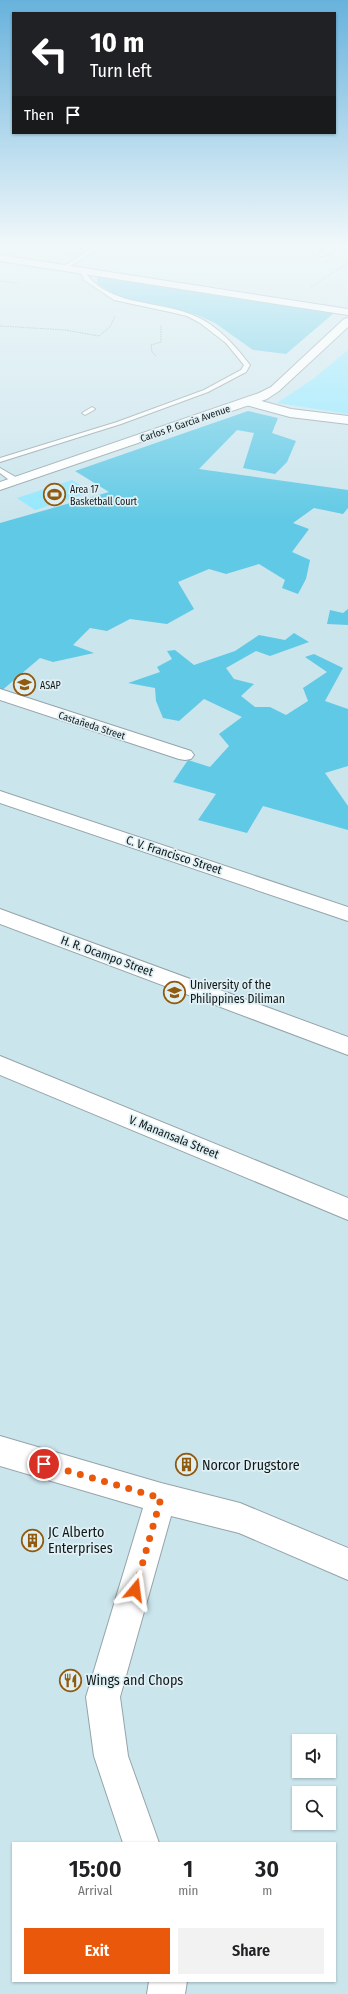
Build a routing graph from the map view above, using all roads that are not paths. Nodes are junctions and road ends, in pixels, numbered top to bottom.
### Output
1 (220, 336) edge
2 (332, 336) edge
3 (250, 402) junction
4 (92, 409) dead end
5 (85, 413) dead end
6 (348, 420) edge
7 (0, 460) edge
8 (0, 470) edge
9 (16, 481) junction
10 (0, 486) edge
11 (0, 694) edge
12 (185, 755) dead end
13 (0, 797) edge
14 (348, 914) edge
15 (0, 916) edge
16 (348, 1046) edge
17 (0, 1065) edge
18 (348, 1209) edge
19 (0, 1451) edge
20 (161, 1498) junction
21 (348, 1564) edge
22 (140, 1842) edge
23 (168, 1982) edge
24 (166, 1994) edge

1 - 7 lane
2 - 3 street, Carlos P. Garcia Avenue
3 - 6 street
3 - 9 street, Carlos P. Garcia Avenue
4 - 5 lane
8 - 9 lane
9 - 10 street, Carlos P. Garcia Avenue
11 - 12 street, Castañeda Street
13 - 14 street, C. V. Francisco Street
15 - 16 street, H. R. Ocampo Street
17 - 18 street, V. Manansala Street
19 - 20 street
20 - 21 street
20 - 22 street
23 - 24 street

